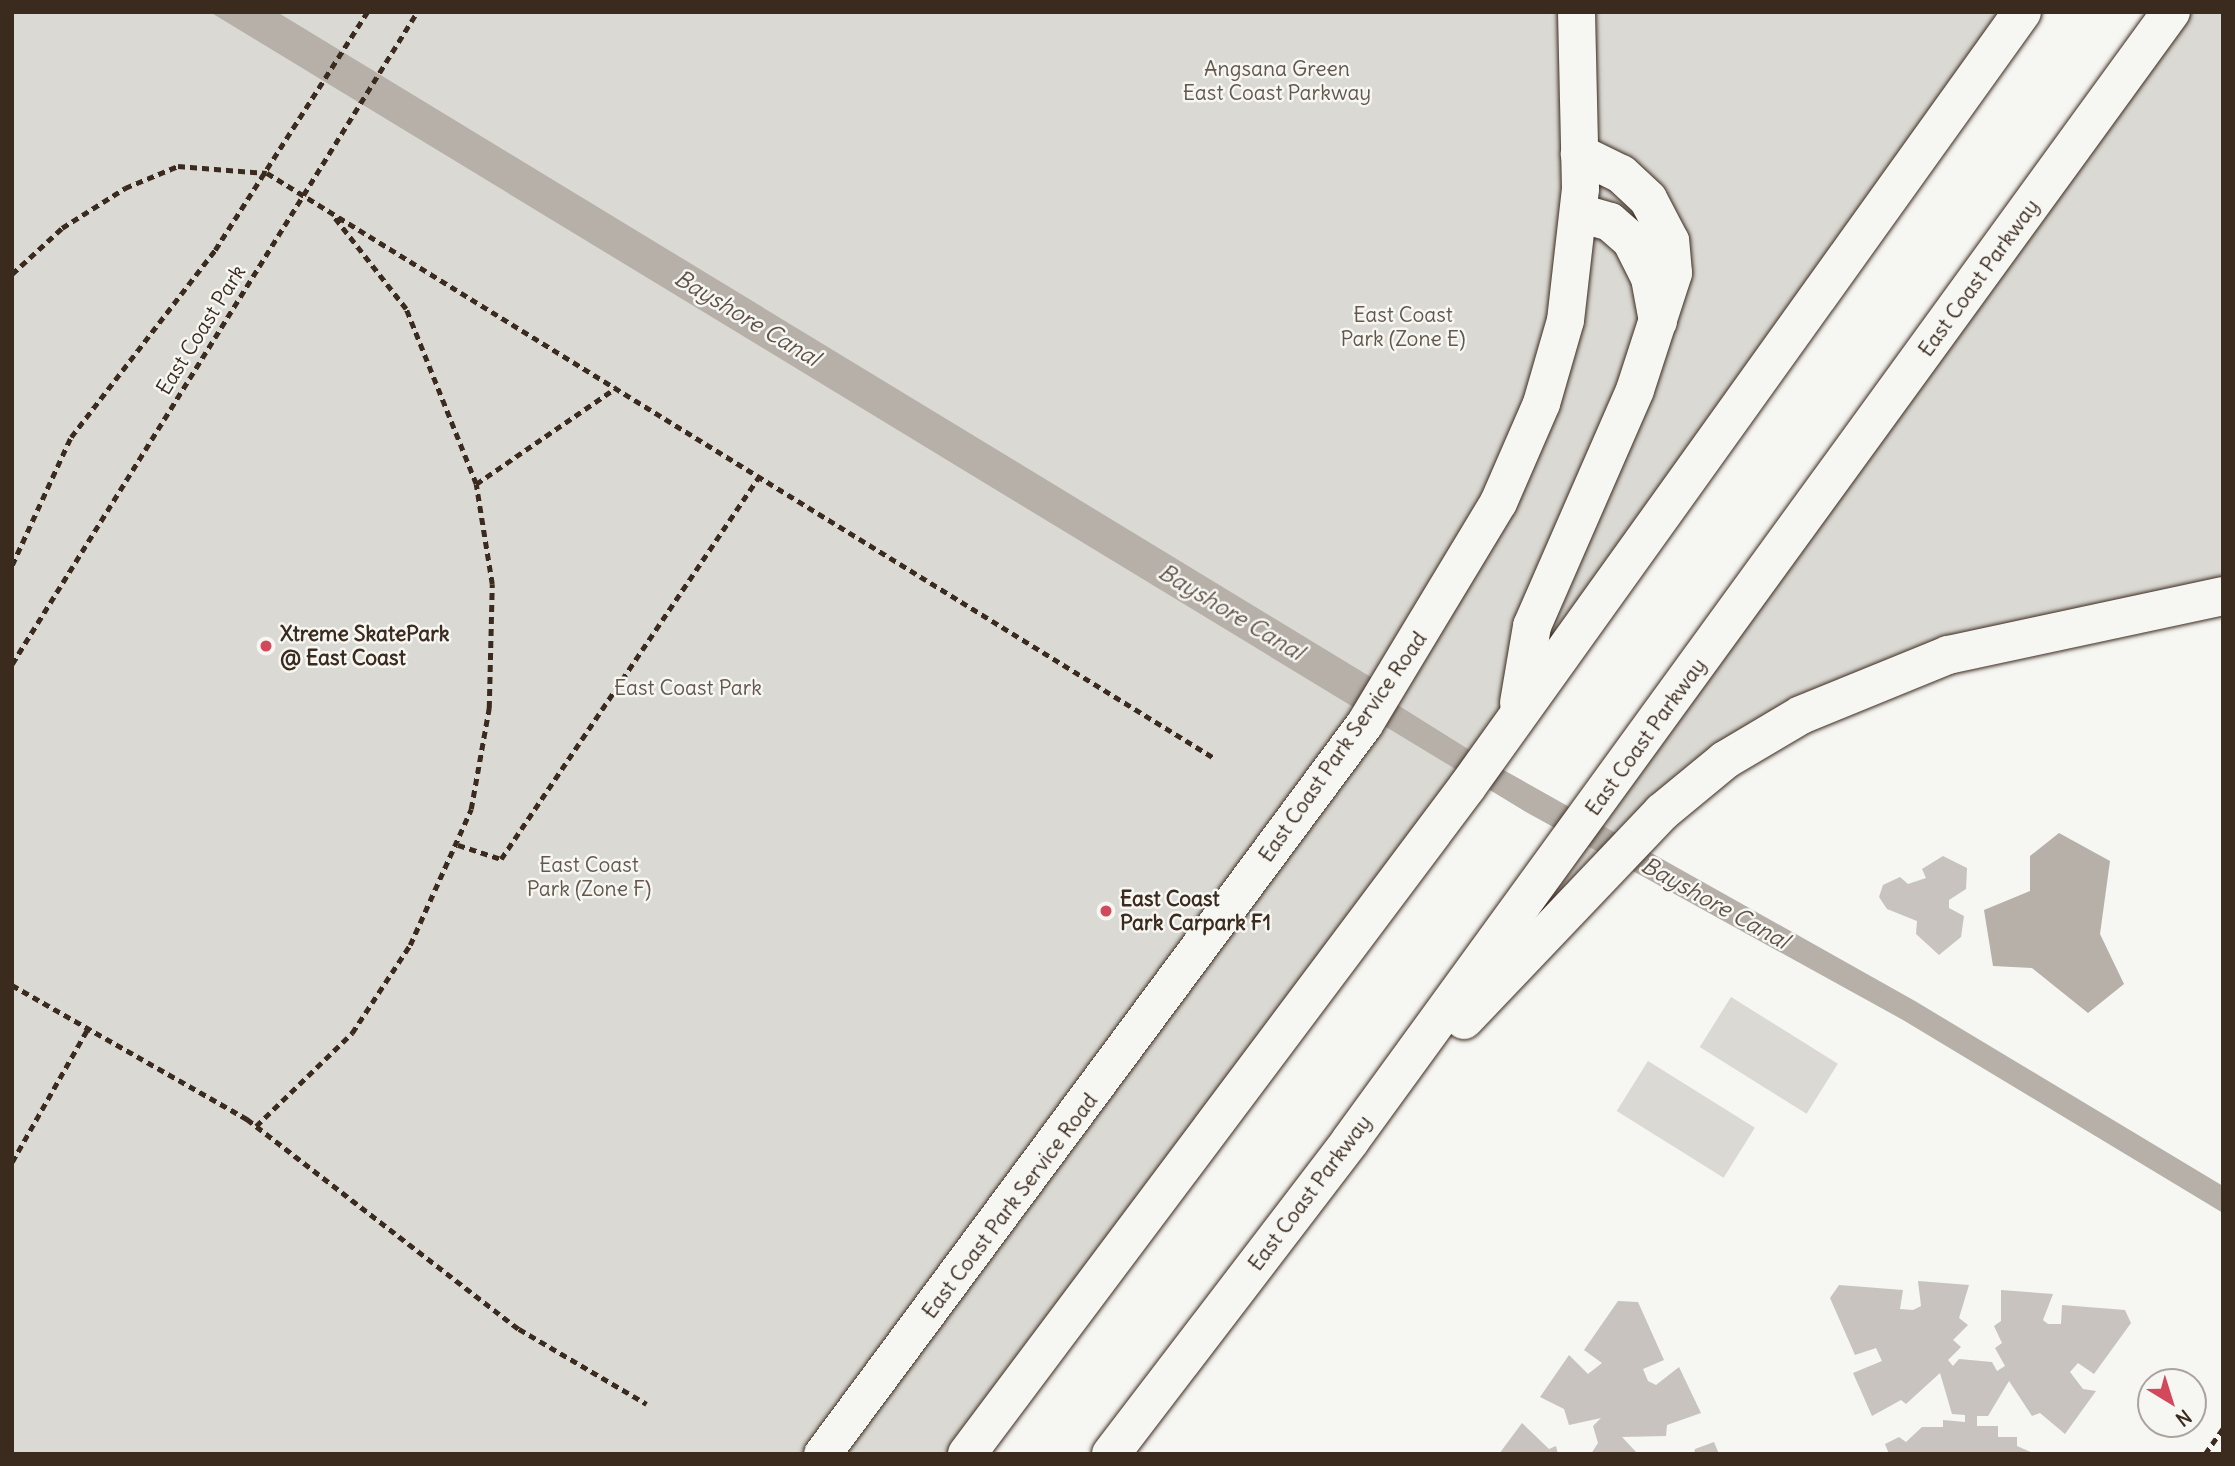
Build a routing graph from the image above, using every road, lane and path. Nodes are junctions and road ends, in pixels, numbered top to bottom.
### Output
1 (368, 12) edge
2 (417, 12) edge
3 (1576, 12) edge
4 (2022, 12) edge
5 (2171, 12) edge
6 (1580, 154) junction
7 (267, 173) junction
8 (303, 195) junction
9 (328, 210) junction
10 (1579, 213) junction
11 (12, 274) edge
12 (1659, 326) junction
13 (617, 387) junction
14 (760, 475) junction
15 (476, 484) junction
16 (12, 565) edge
17 (2223, 596) edge
18 (12, 664) edge
19 (1517, 712) junction
20 (1216, 759) dead end
21 (458, 845) junction
22 (12, 985) edge
23 (88, 1028) junction
24 (256, 1126) junction
25 (1350, 1141) junction
26 (12, 1162) edge
27 (647, 1404) dead end
28 (2223, 1428) edge
29 (822, 1454) edge
30 (967, 1454) edge
31 (1111, 1454) edge
32 (2205, 1454) edge

1 - 7 path
2 - 8 path, East Coast Park
3 - 6 street, East Coast Park Service Road
4 - 19 highway
5 - 25 highway, East Coast Parkway
6 - 10 street, East Coast Park Service Road
6 - 12 highway
7 - 8 path
7 - 11 path
7 - 16 path
8 - 9 path
8 - 18 path, East Coast Park
9 - 13 path
9 - 15 path
10 - 12 highway
10 - 29 street, East Coast Park Service Road
12 - 19 highway
13 - 14 path
13 - 15 path
14 - 20 path
14 - 21 path
15 - 21 path
17 - 25 highway
19 - 30 highway
21 - 24 path
22 - 23 path
23 - 24 path
23 - 26 path
24 - 27 path
25 - 31 highway, East Coast Parkway
28 - 32 path

